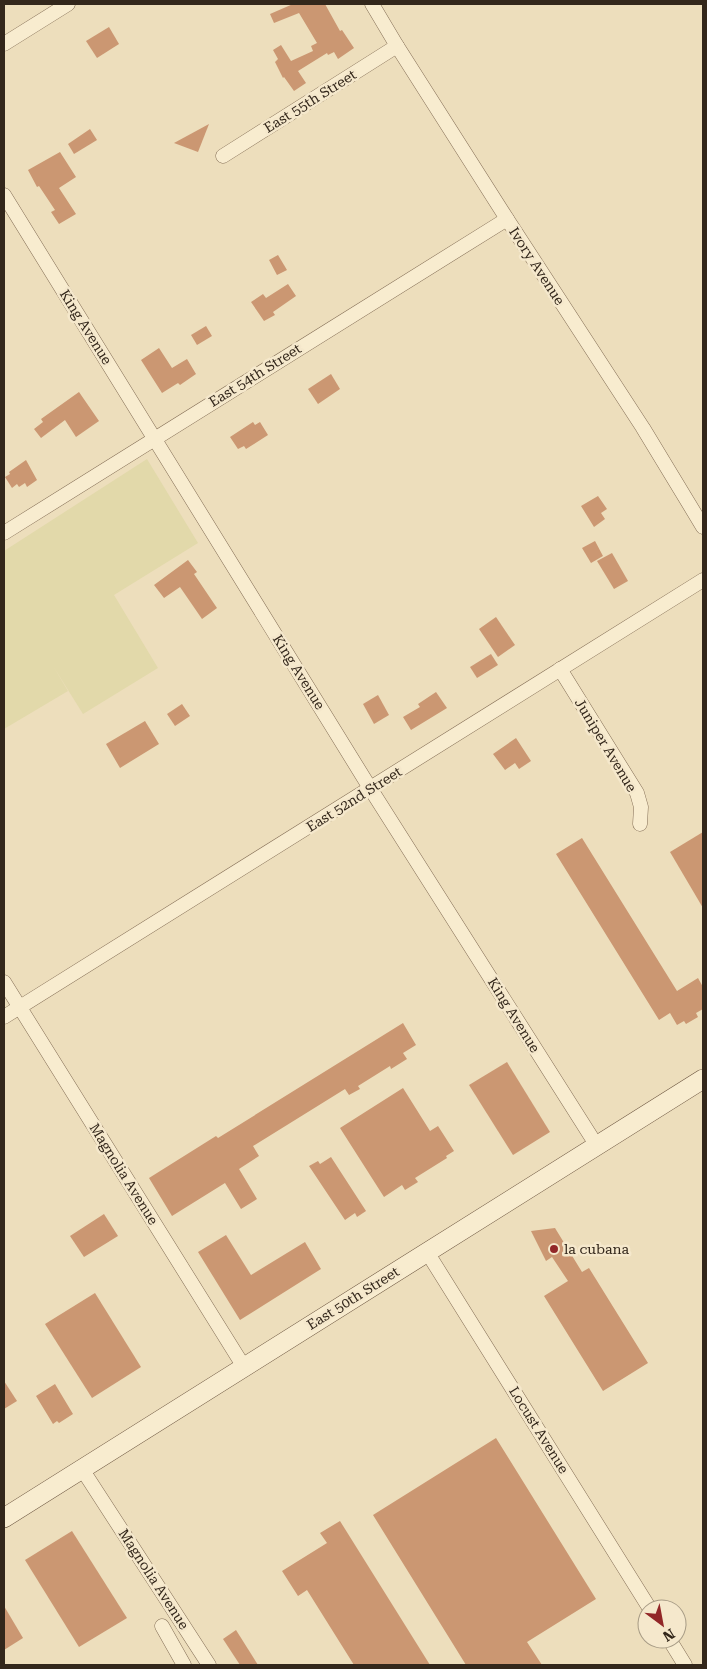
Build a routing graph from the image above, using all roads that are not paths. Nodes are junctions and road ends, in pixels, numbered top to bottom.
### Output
1 (68, 4) edge
2 (372, 4) edge
3 (4, 44) edge
4 (397, 46) junction
5 (223, 156) dead end
6 (4, 195) edge
7 (507, 219) junction
8 (154, 439) junction
9 (703, 527) edge
10 (4, 532) edge
11 (703, 580) edge
12 (560, 669) junction
13 (370, 788) junction
14 (640, 824) dead end
15 (4, 982) edge
16 (19, 1007) junction
17 (4, 1017) edge
18 (703, 1079) edge
19 (597, 1146) junction
20 (427, 1252) junction
21 (244, 1367) junction
22 (82, 1469) junction
23 (4, 1518) edge
24 (644, 1599) edge
25 (162, 1626) dead end
26 (675, 1649) edge
27 (184, 1665) edge
28 (209, 1665) edge
29 (685, 1665) edge

1 - 3 street
2 - 4 street, Ivory Avenue
4 - 5 street, East 55th Street
4 - 7 street, Ivory Avenue
6 - 8 street, King Avenue
7 - 8 street, East 54th Street
7 - 9 street, Ivory Avenue
8 - 10 street, East 54th Street
8 - 13 street, King Avenue
11 - 12 street, East 52nd Street
12 - 13 street, East 52nd Street
12 - 14 street, Juniper Avenue
13 - 16 street, East 52nd Street
13 - 19 street, King Avenue
15 - 16 street, Magnolia Avenue
16 - 17 street, East 52nd Street
16 - 21 street, Magnolia Avenue
18 - 19 main road, East 50th Street
19 - 20 main road, East 50th Street
20 - 21 main road, East 50th Street
20 - 24 street, Locust Avenue
21 - 22 main road, East 50th Street
22 - 23 main road, East 50th Street
22 - 28 street, Magnolia Avenue
25 - 27 street
26 - 29 street

